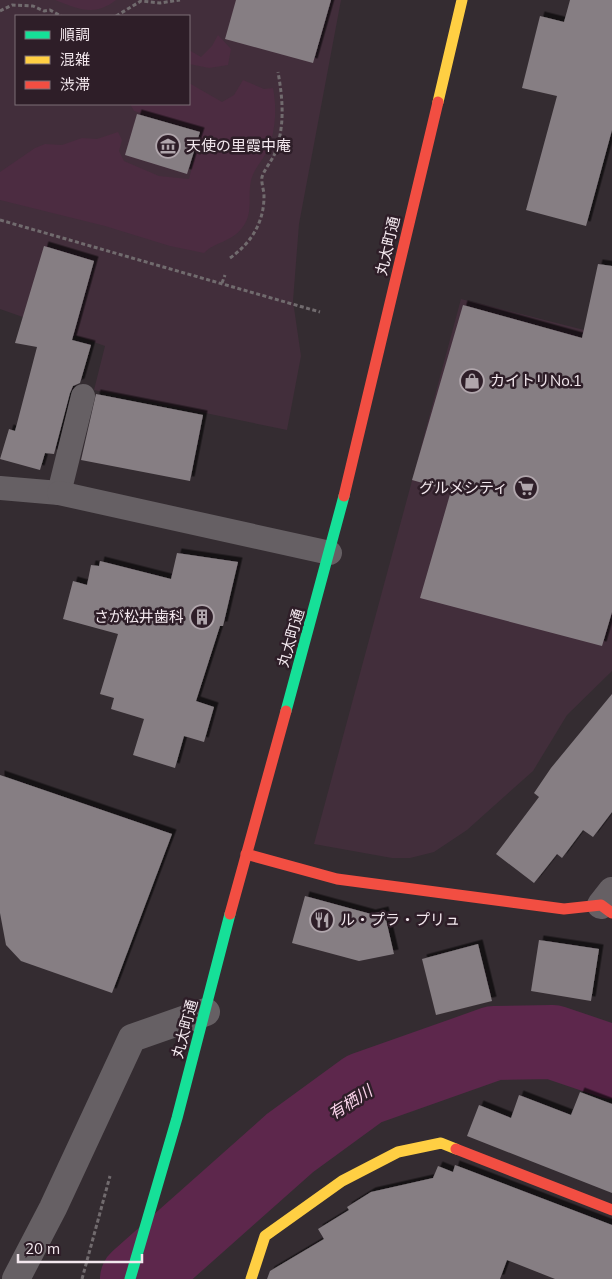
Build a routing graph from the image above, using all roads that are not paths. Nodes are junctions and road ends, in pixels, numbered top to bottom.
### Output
1 (462, 0) edge
2 (83, 396) dead end
3 (0, 488) edge
4 (59, 494) junction
5 (330, 554) junction
6 (246, 854) junction
7 (608, 903) edge
8 (206, 1012) junction
9 (612, 1210) edge
10 (16, 1279) edge
11 (130, 1279) edge
12 (252, 1279) edge

1 - 5 main road, 丸太町通
2 - 4 lane
3 - 4 lane
4 - 5 lane
5 - 6 main road, 丸太町通
6 - 7 main road
6 - 8 main road, 丸太町通
8 - 10 street
8 - 11 main road, 丸太町通
9 - 12 main road

